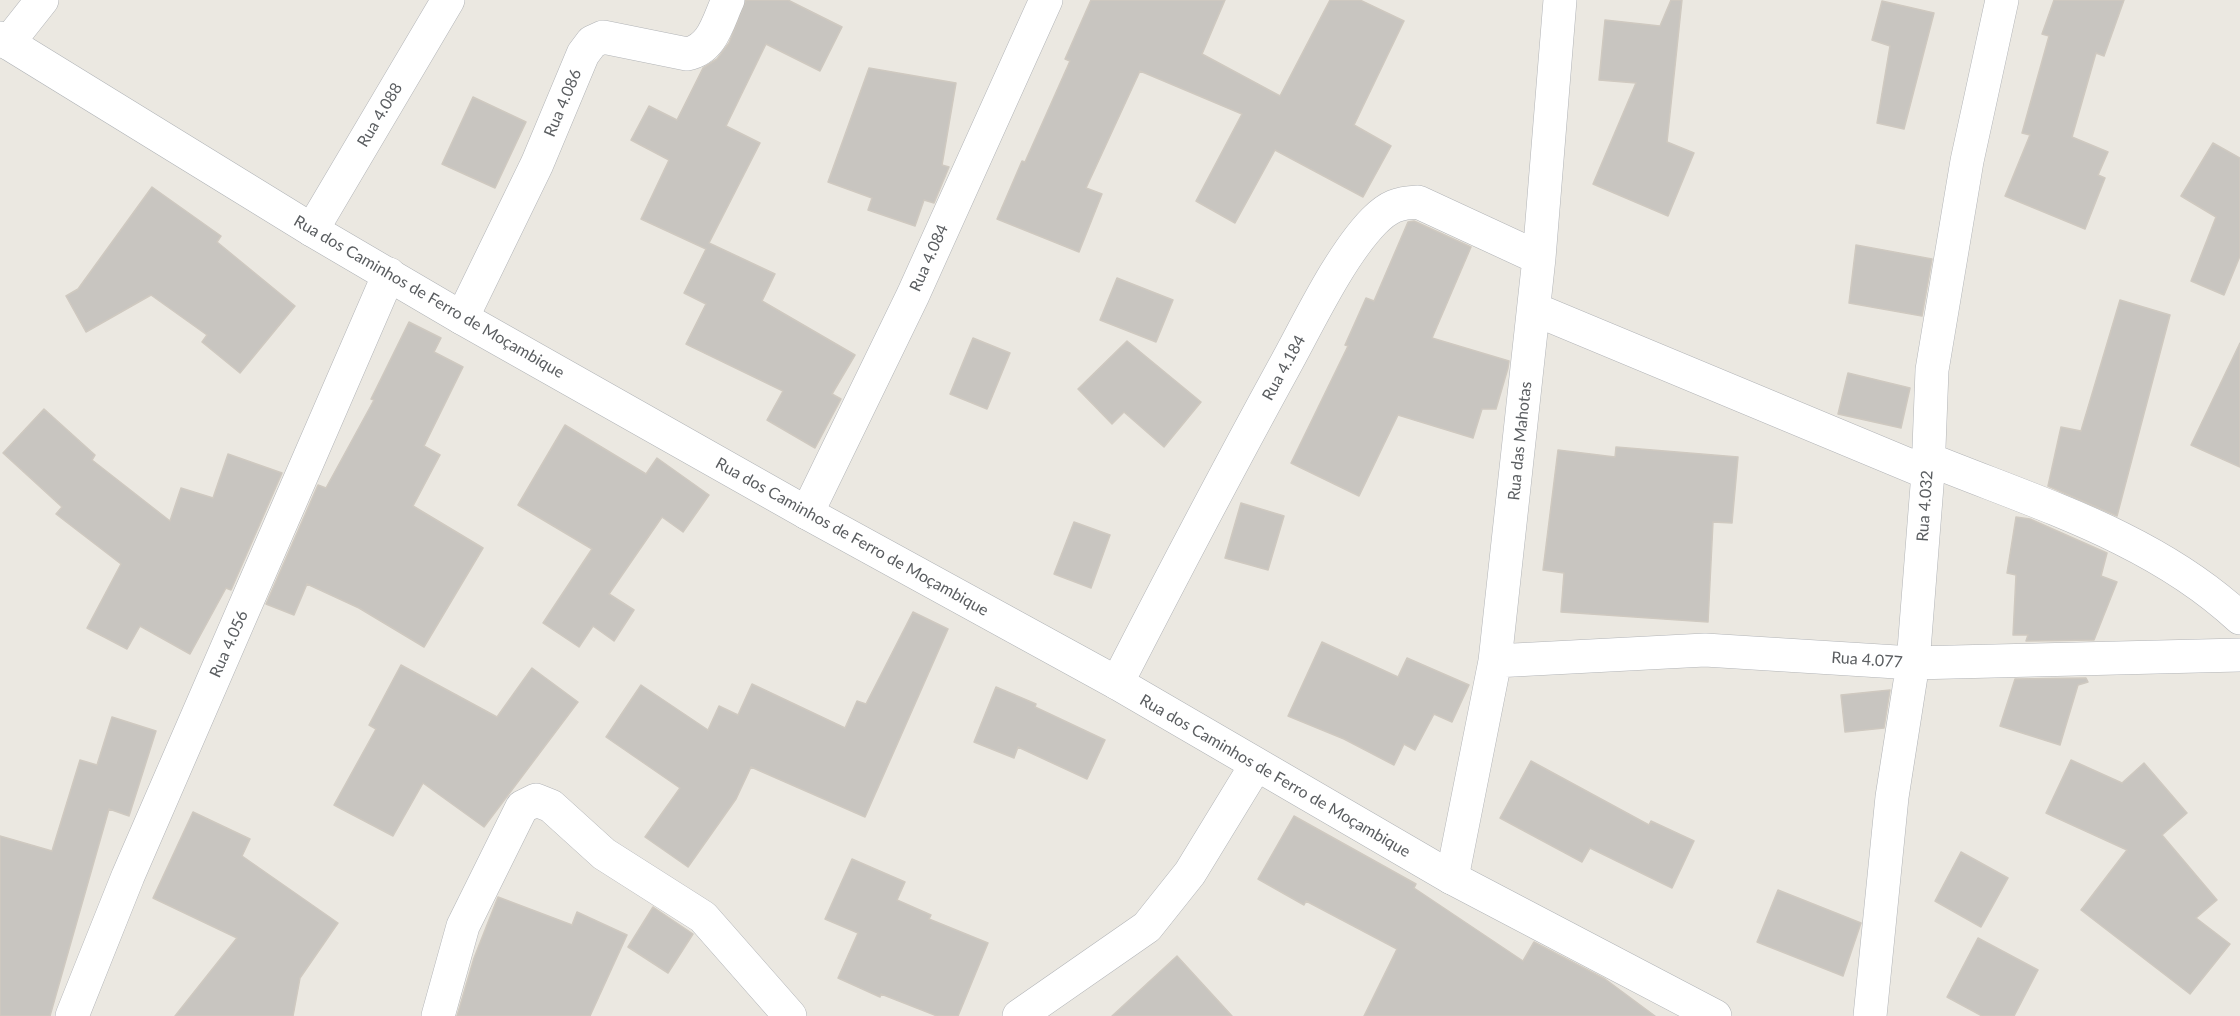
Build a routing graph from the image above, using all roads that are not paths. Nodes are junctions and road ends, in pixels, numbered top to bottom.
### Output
1 (42, 0) edge
2 (448, 0) edge
3 (728, 0) edge
4 (1046, 0) edge
5 (1560, 0) edge
6 (2002, 0) edge
7 (4, 40) edge
8 (312, 230) junction
9 (1539, 258) junction
10 (389, 274) junction
11 (1534, 309) junction
12 (462, 318) junction
13 (1928, 466) junction
14 (807, 513) junction
15 (2240, 618) edge
16 (2240, 655) edge
17 (1495, 661) junction
18 (1913, 663) junction
19 (1116, 684) junction
20 (1256, 765) junction
21 (1452, 878) junction
22 (72, 1016) edge
23 (438, 1016) edge
24 (790, 1016) edge
25 (1019, 1016) edge
26 (1715, 1016) edge
27 (1870, 1016) edge

1 - 7 street
2 - 8 street, Rua 4.088
3 - 12 street, Rua 4.086
4 - 14 street, Rua 4.084
5 - 9 street, Rua das Mahotas
6 - 13 street, Rua 4.032
7 - 8 street, Rua dos Caminhos de Ferro de Moçambique
8 - 10 street, Rua dos Caminhos de Ferro de Moçambique
9 - 11 street, Rua das Mahotas
9 - 19 street, Rua 4.184
10 - 12 street, Rua dos Caminhos de Ferro de Moçambique
10 - 22 street, Rua 4.056
11 - 13 street
11 - 17 street, Rua das Mahotas
12 - 14 street, Rua dos Caminhos de Ferro de Moçambique
13 - 15 street
13 - 18 street, Rua 4.032
14 - 19 street, Rua dos Caminhos de Ferro de Moçambique
16 - 18 street, Rua 4.077
17 - 18 street, Rua 4.077
17 - 21 street, Rua das Mahotas
18 - 27 street, Rua 4.032
19 - 20 street, Rua dos Caminhos de Ferro de Moçambique
20 - 21 street, Rua dos Caminhos de Ferro de Moçambique
20 - 25 street
21 - 26 street, Rua dos Caminhos de Ferro de Moçambique
23 - 24 street

